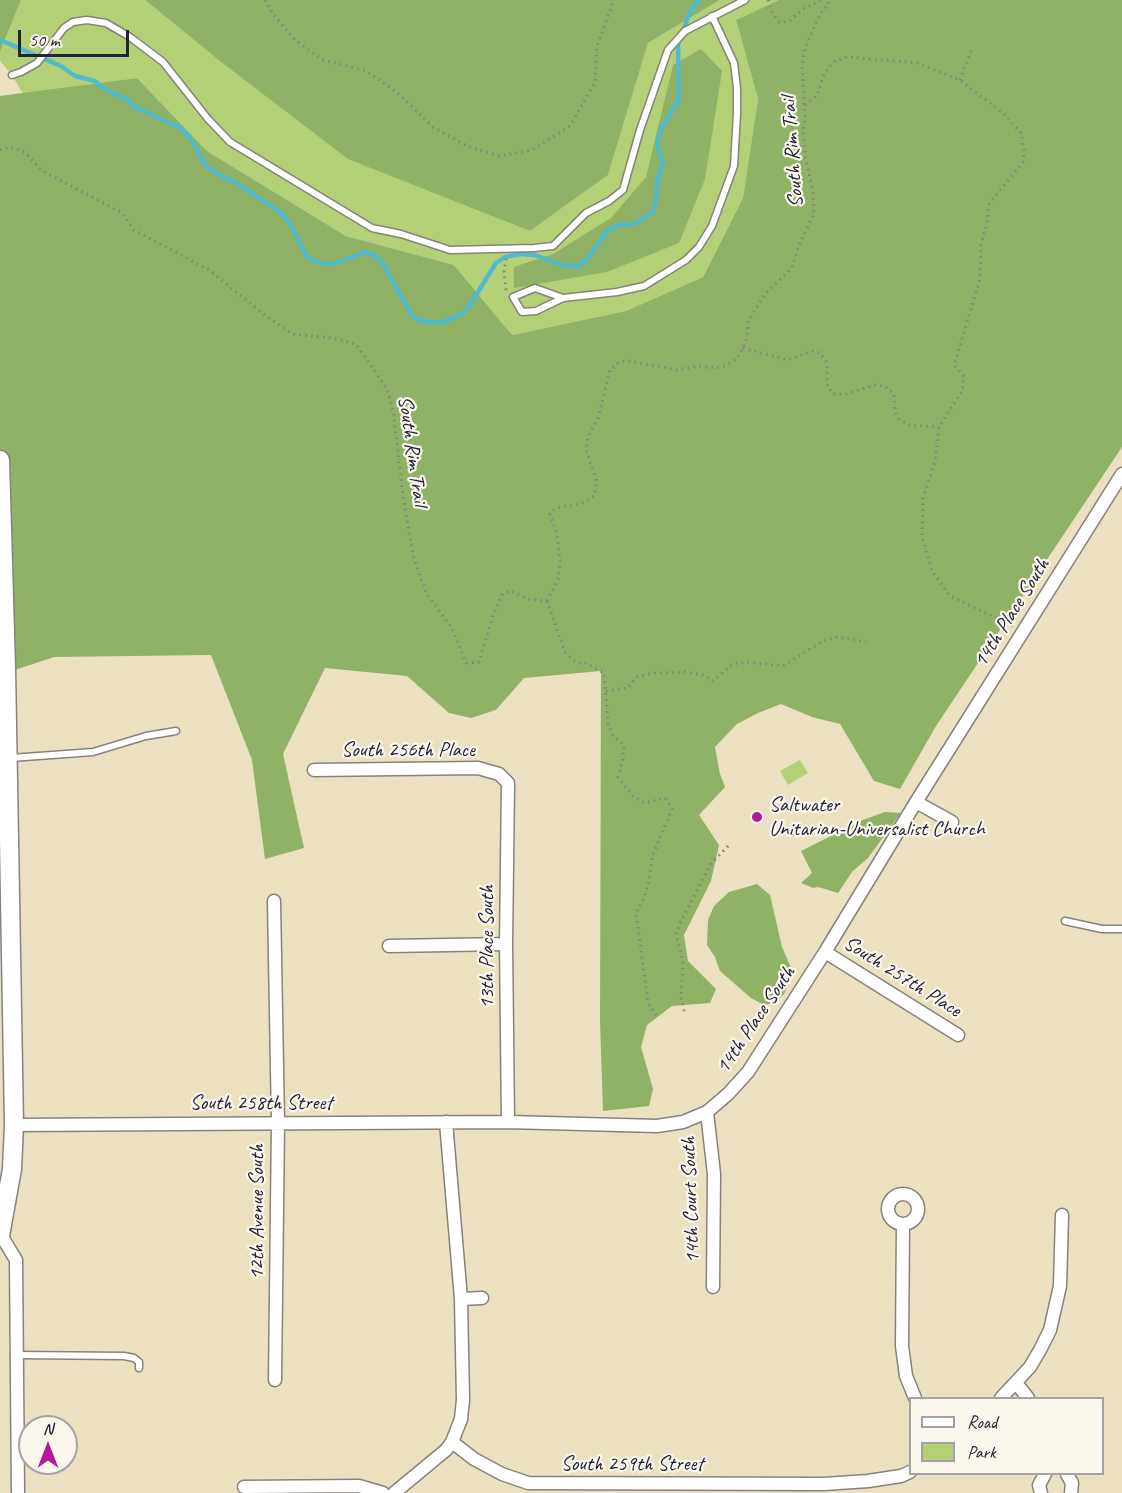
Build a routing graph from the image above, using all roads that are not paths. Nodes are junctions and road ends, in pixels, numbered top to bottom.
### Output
1 (745, 0) edge
2 (712, 16) junction
3 (12, 75) dead end
4 (563, 298) junction
5 (0, 460) edge
6 (1122, 474) edge
7 (176, 732) dead end
8 (7, 758) junction
9 (314, 770) dead end
10 (501, 775) joint
11 (916, 802) junction
12 (952, 822) dead end
13 (5, 859) edge
14 (274, 901) dead end
15 (1065, 921) dead end
16 (1122, 928) edge
17 (506, 944) junction
18 (389, 945) dead end
19 (825, 952) junction
20 (958, 1035) dead end
21 (707, 1112) junction
22 (446, 1122) junction
23 (508, 1122) junction
24 (278, 1123) junction
25 (14, 1125) junction
26 (1062, 1215) dead end
27 (903, 1224) dead end
28 (0, 1236) edge
29 (713, 1287) dead end
30 (461, 1299) junction
31 (482, 1299) dead end
32 (17, 1355) junction
33 (139, 1368) dead end
34 (276, 1380) dead end
35 (1016, 1383) junction
36 (915, 1397) edge
37 (1002, 1397) edge
38 (1027, 1397) edge
39 (452, 1442) junction
40 (909, 1472) edge
41 (1044, 1475) edge
42 (1068, 1475) edge
43 (244, 1487) dead end
44 (641, 1488) edge
45 (824, 1488) edge
46 (18, 1493) edge
47 (383, 1493) edge
48 (394, 1493) edge
49 (1041, 1493) edge
50 (1071, 1493) edge

1 - 2 lane
2 - 3 lane
2 - 4 lane
4 - 4 lane
5 - 8 main road
6 - 11 street, 14th Place South
7 - 8 lane
8 - 13 main road
9 - 10 street, South 256th Place
10 - 17 street, 13th Place South
11 - 12 street
11 - 19 street, 14th Place South
13 - 25 main road
14 - 24 street, 12th Avenue South
15 - 16 lane
17 - 18 street
17 - 23 street, 13th Place South
19 - 20 street, South 257th Place
19 - 21 street, 14th Place South
21 - 23 street, 14th Place South
21 - 29 street, 14th Court South
22 - 23 street, South 258th Street
22 - 24 street, South 258th Street
22 - 30 street
24 - 25 street, South 258th Street
24 - 34 street, 12th Avenue South
25 - 28 main road
26 - 35 street
27 - 36 street
28 - 32 street
30 - 31 street
30 - 39 street
32 - 33 lane
32 - 46 street
35 - 37 street
35 - 38 street
39 - 44 street, South 259th Street
39 - 48 street
40 - 45 street, South 259th Street
41 - 49 street
42 - 50 street
43 - 47 street
44 - 45 street, South 259th Street

